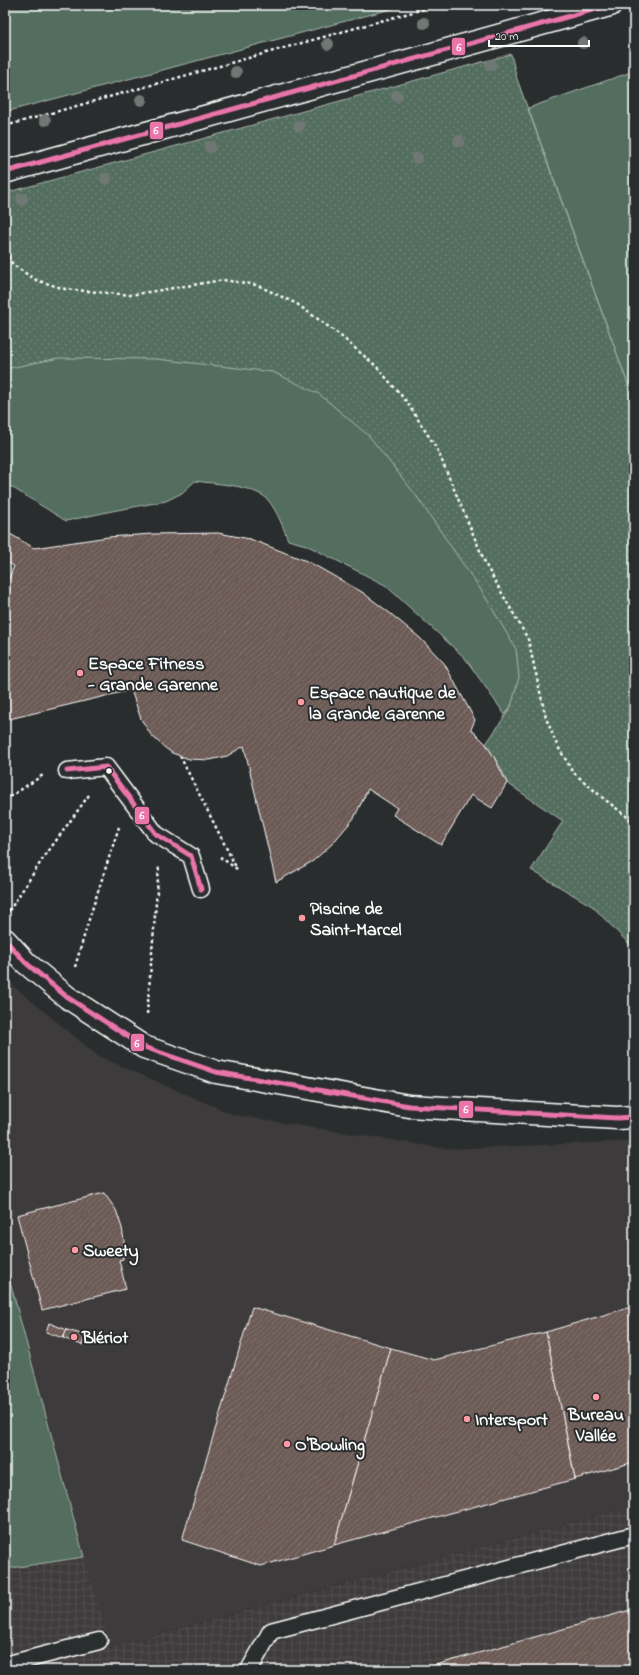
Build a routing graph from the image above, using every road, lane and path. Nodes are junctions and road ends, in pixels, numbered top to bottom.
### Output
1 (438, 5) edge
2 (610, 5) edge
3 (5, 126) edge
4 (5, 172) edge
5 (5, 251) edge
6 (180, 756) dead end
7 (108, 770) junction
8 (67, 771) dead end
9 (130, 798) junction
10 (634, 822) edge
11 (160, 862) dead end
12 (237, 869) dead end
13 (201, 889) dead end
14 (5, 916) edge
15 (5, 940) edge
16 (67, 997) junction
17 (144, 1046) junction
18 (634, 1117) edge
19 (634, 1535) edge
20 (99, 1641) dead end
21 (5, 1665) edge
22 (249, 1670) edge

1 - 3 path
2 - 4 street
5 - 10 path
6 - 12 path
7 - 8 lane
7 - 9 lane
7 - 14 path
9 - 13 lane
9 - 16 path
11 - 17 path
15 - 16 street
16 - 17 street
17 - 18 street
19 - 22 lane
20 - 21 lane

